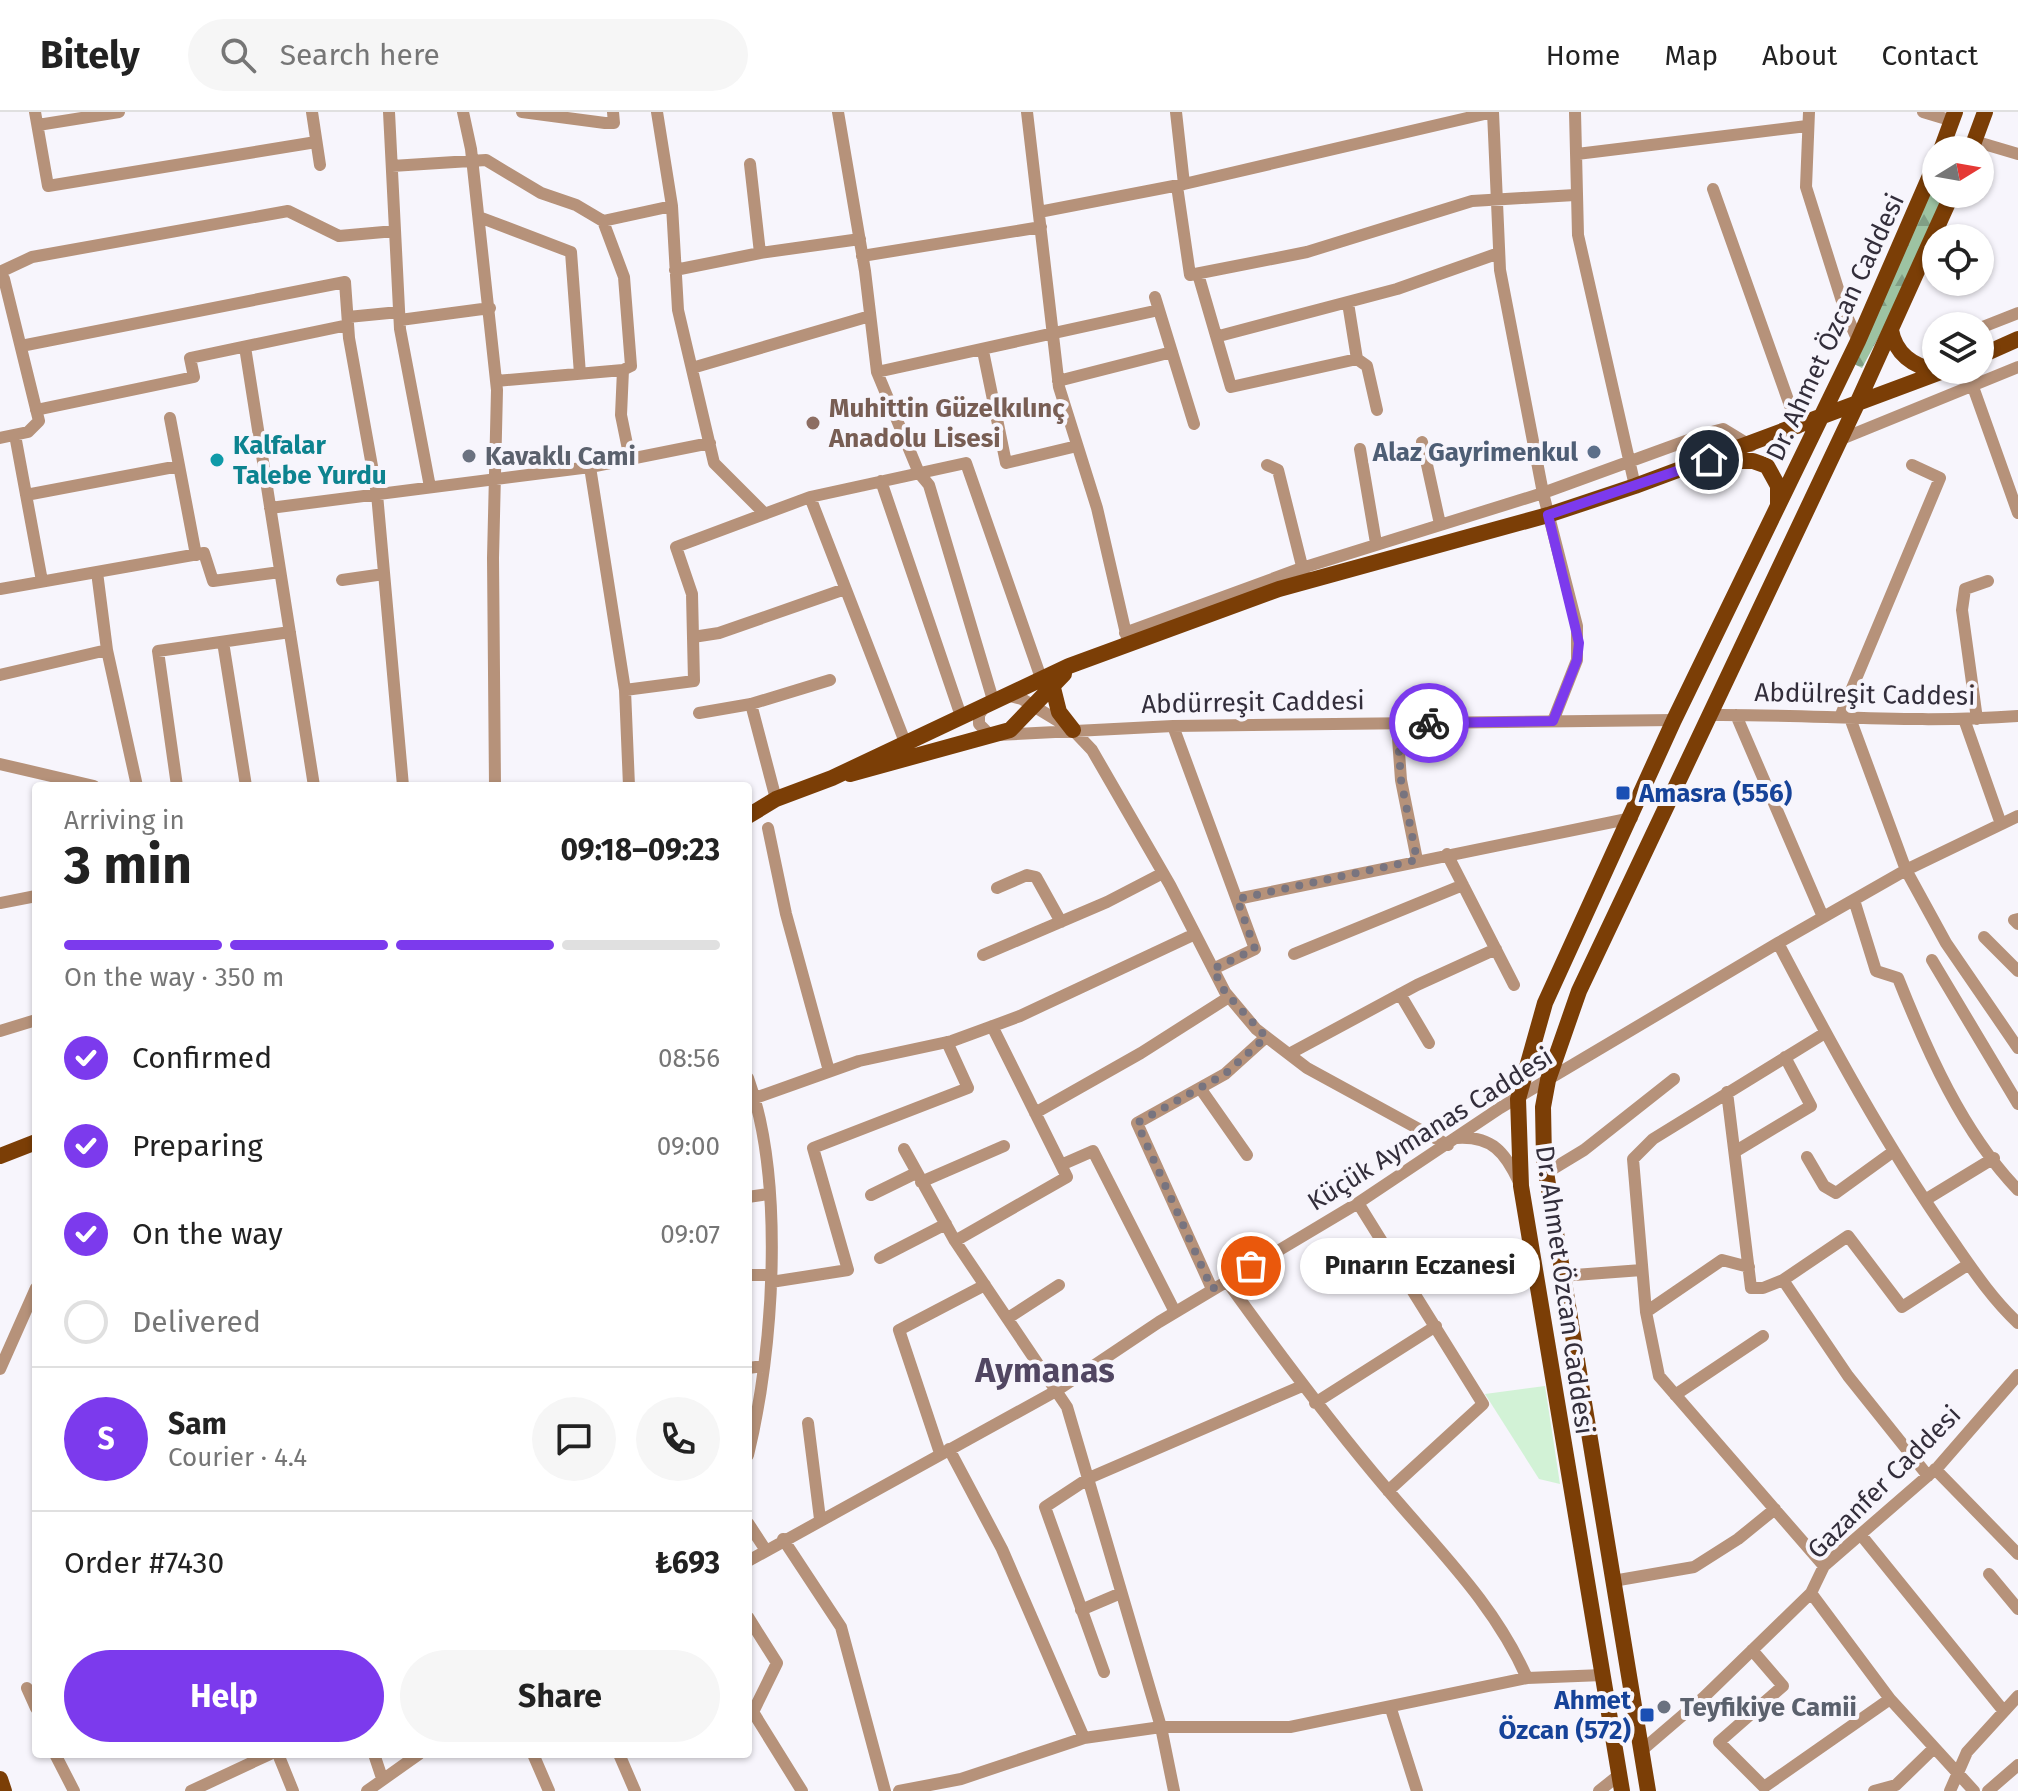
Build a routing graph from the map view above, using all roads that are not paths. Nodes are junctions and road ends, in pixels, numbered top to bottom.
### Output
1 (119, 112) edge
2 (312, 112) edge
3 (389, 112) edge
4 (463, 112) edge
5 (522, 112) edge
6 (613, 112) edge
7 (657, 112) edge
8 (838, 112) edge
9 (1027, 112) edge
10 (1176, 112) edge
11 (1493, 112) edge
12 (1575, 112) edge
13 (1809, 112) edge
14 (1923, 112) edge
15 (1985, 112) edge
16 (1954, 116) edge
17 (37, 118) edge
18 (1807, 126) junction
19 (1946, 136) edge
20 (1976, 136) edge
21 (316, 142) junction
22 (1994, 149) edge
23 (1577, 154) junction
24 (2018, 154) edge
25 (472, 160) junction
26 (750, 164) dead end
27 (320, 165) dead end
28 (392, 166) junction
29 (1180, 185) junction
30 (1713, 189) dead end
31 (1922, 194) edge
32 (1575, 195) junction
33 (1497, 200) junction
34 (672, 206) junction
35 (1946, 208) edge
36 (1039, 212) junction
37 (479, 217) junction
38 (603, 221) junction
39 (1041, 227) junction
40 (395, 231) junction
41 (860, 239) junction
42 (760, 253) junction
43 (1499, 253) junction
44 (862, 256) junction
45 (675, 270) junction
46 (0, 274) edge
47 (1198, 274) junction
48 (1348, 303) junction
49 (490, 308) junction
50 (2018, 313) edge
51 (400, 316) junction
52 (870, 316) junction
53 (348, 321) junction
54 (1994, 322) edge
55 (1891, 330) junction
56 (1053, 335) junction
57 (1219, 336) junction
58 (2018, 339) edge
59 (1858, 341) junction
60 (21, 346) junction
61 (245, 347) junction
62 (1994, 350) edge
63 (983, 351) junction
64 (1172, 352) junction
65 (1357, 359) junction
66 (1922, 366) edge
67 (2018, 367) edge
68 (692, 368) junction
69 (623, 370) junction
70 (877, 372) junction
71 (580, 374) junction
72 (1922, 379) edge
73 (496, 381) junction
74 (1058, 381) junction
75 (1973, 385) junction
76 (1856, 406) junction
77 (36, 410) junction
78 (1377, 410) dead end
79 (170, 418) dead end
80 (1821, 419) junction
81 (1194, 424) dead end
82 (1798, 428) junction
83 (15, 435) junction
84 (0, 438) edge
85 (1839, 440) junction
86 (1422, 442) dead end
87 (710, 443) junction
88 (1077, 446) junction
89 (1751, 446) junction
90 (1360, 449) dead end
91 (630, 459) junction
92 (1709, 460) junction
93 (1629, 463) junction
94 (1267, 465) dead end
95 (1912, 465) dead end
96 (179, 466) junction
97 (590, 467) junction
98 (919, 473) junction
99 (495, 479) junction
100 (881, 481) junction
101 (1635, 486) junction
102 (430, 487) junction
103 (1543, 493) junction
104 (377, 494) junction
105 (26, 495) junction
106 (810, 497) junction
107 (270, 508) junction
108 (1778, 509) junction
109 (2018, 513) edge
110 (765, 514) junction
111 (1548, 515) junction
112 (1440, 524) junction
113 (1376, 543) junction
114 (196, 555) junction
115 (97, 572) junction
116 (280, 572) junction
117 (384, 574) junction
118 (1304, 575) junction
119 (342, 580) dead end
120 (42, 581) junction
121 (1988, 581) dead end
122 (0, 589) edge
123 (845, 589) junction
124 (290, 632) junction
125 (693, 637) junction
126 (1127, 639) junction
127 (223, 642) junction
128 (107, 650) junction
129 (0, 675) edge
130 (830, 680) dead end
131 (1046, 681) junction
132 (625, 690) junction
133 (995, 700) junction
134 (751, 704) junction
135 (1034, 706) junction
136 (699, 713) dead end
137 (1710, 715) junction
138 (1736, 715) junction
139 (961, 716) junction
140 (2018, 716) edge
141 (1845, 718) junction
142 (1970, 719) junction
143 (1674, 720) junction
144 (1553, 721) junction
145 (1397, 724) junction
146 (1173, 726) junction
147 (1073, 730) junction
148 (997, 735) junction
149 (905, 742) junction
150 (0, 764) edge
151 (832, 778) junction
152 (63, 782) edge
153 (136, 782) edge
154 (176, 782) edge
155 (245, 782) edge
156 (313, 782) edge
157 (403, 782) edge
158 (495, 782) edge
159 (629, 782) edge
160 (776, 799) junction
161 (752, 802) edge
162 (752, 814) edge
163 (2018, 816) edge
164 (1632, 818) junction
165 (2001, 824) junction
166 (768, 828) dead end
167 (1447, 854) junction
168 (1417, 860) junction
169 (1906, 870) junction
170 (1163, 873) junction
171 (1463, 885) junction
172 (997, 888) dead end
173 (32, 897) edge
174 (1237, 899) junction
175 (1854, 900) junction
176 (0, 903) edge
177 (1823, 917) junction
178 (1061, 922) junction
179 (1195, 934) junction
180 (1984, 937) dead end
181 (1778, 943) junction
182 (1496, 949) junction
183 (1294, 954) dead end
184 (983, 955) dead end
185 (1932, 960) dead end
186 (1213, 969) junction
187 (2018, 971) edge
188 (1514, 985) dead end
189 (1400, 994) junction
190 (1229, 997) junction
191 (32, 1021) edge
192 (992, 1026) junction
193 (0, 1031) edge
194 (1825, 1033) junction
195 (1266, 1037) junction
196 (947, 1042) junction
197 (1429, 1043) dead end
198 (2018, 1048) edge
199 (1289, 1054) junction
200 (1785, 1057) junction
201 (829, 1071) junction
202 (1674, 1079) dead end
203 (1548, 1080) junction
204 (1200, 1088) junction
205 (752, 1089) edge
206 (1727, 1092) junction
207 (755, 1098) junction
208 (1518, 1099) junction
209 (2018, 1104) edge
210 (1035, 1113) junction
211 (1452, 1141) junction
212 (32, 1144) edge
213 (1004, 1146) dead end
214 (904, 1149) dead end
215 (1736, 1151) junction
216 (1894, 1151) junction
217 (1247, 1155) dead end
218 (0, 1156) edge
219 (1807, 1157) dead end
220 (1994, 1158) junction
221 (1061, 1165) junction
222 (1546, 1173) junction
223 (918, 1177) junction
224 (1521, 1186) junction
225 (2018, 1190) edge
226 (768, 1194) junction
227 (871, 1195) dead end
228 (752, 1196) edge
229 (1925, 1200) junction
230 (1358, 1203) junction
231 (946, 1224) junction
232 (955, 1241) junction
233 (880, 1258) dead end
234 (1969, 1264) junction
235 (1749, 1267) junction
236 (1642, 1270) junction
237 (752, 1276) edge
238 (1561, 1276) junction
239 (771, 1278) junction
240 (1226, 1280) junction
241 (1783, 1280) junction
242 (985, 1285) junction
243 (1059, 1285) dead end
244 (1212, 1289) junction
245 (32, 1300) edge
246 (1175, 1312) junction
247 (1646, 1312) junction
248 (1008, 1318) junction
249 (2018, 1323) edge
250 (1436, 1326) junction
251 (1763, 1336) dead end
252 (764, 1366) junction
253 (752, 1368) edge
254 (0, 1369) edge
255 (2018, 1375) edge
256 (1302, 1386) junction
257 (1056, 1391) junction
258 (1675, 1395) junction
259 (1315, 1403) junction
260 (808, 1423) dead end
261 (752, 1433) edge
262 (945, 1451) junction
263 (1931, 1473) junction
264 (1089, 1478) junction
265 (1388, 1491) junction
266 (1775, 1509) junction
267 (820, 1519) junction
268 (752, 1529) edge
269 (1861, 1535) junction
270 (783, 1539) junction
271 (765, 1549) junction
272 (2018, 1554) edge
273 (752, 1558) edge
274 (1824, 1566) junction
275 (1989, 1574) dead end
276 (1613, 1581) junction
277 (1121, 1593) junction
278 (1811, 1593) junction
279 (2018, 1609) edge
280 (1081, 1610) junction
281 (752, 1623) edge
282 (1752, 1650) junction
283 (1104, 1672) dead end
284 (1603, 1675) junction
285 (1527, 1678) junction
286 (27, 1688) dead end
287 (2018, 1696) edge
288 (32, 1699) edge
289 (1890, 1699) junction
290 (1391, 1709) junction
291 (2002, 1709) junction
292 (1161, 1727) junction
293 (1084, 1738) junction
294 (1933, 1749) junction
295 (1641, 1751) junction
296 (57, 1758) edge
297 (261, 1758) edge
298 (280, 1758) edge
299 (375, 1758) edge
300 (413, 1758) edge
301 (535, 1758) edge
302 (621, 1758) edge
303 (2018, 1765) edge
304 (1957, 1772) junction
305 (382, 1778) junction
306 (0, 1779) edge
307 (1620, 1783) edge
308 (965, 1785) edge
309 (4, 1791) edge
310 (74, 1791) edge
311 (191, 1791) edge
312 (293, 1791) edge
313 (367, 1791) edge
314 (549, 1791) edge
315 (635, 1791) edge
316 (802, 1791) edge
317 (885, 1791) edge
318 (899, 1791) edge
319 (1174, 1791) edge
320 (1417, 1791) edge
321 (1599, 1791) edge
322 (1648, 1791) edge
323 (1874, 1791) edge
324 (1950, 1791) edge
325 (1974, 1791) edge
326 (1988, 1791) edge

1 - 17 street
2 - 21 street
3 - 28 street
4 - 25 street
5 - 6 street
7 - 34 street
8 - 41 street
9 - 36 street
10 - 29 street
11 - 29 street
11 - 33 street
12 - 23 street
13 - 18 street
14 - 16 street
15 - 20 main road
16 - 19 main road
17 - 21 street
18 - 23 street
18 - 59 street
21 - 27 street
22 - 24 street
23 - 32 street
25 - 28 street
25 - 37 street
25 - 38 street
26 - 42 street
28 - 40 street
29 - 36 street
29 - 47 street
30 - 82 street
31 - 59 main road, Dr. Ahmet Özcan Caddesi
32 - 33 street
32 - 93 street
33 - 43 street
33 - 47 street
34 - 38 street
34 - 45 street
35 - 55 main road, Dr. Ahmet Özcan Caddesi
36 - 39 street
37 - 49 street
37 - 71 street
38 - 69 street
39 - 44 street
39 - 56 street
40 - 46 street
40 - 51 street
41 - 42 street
41 - 44 street
42 - 45 street
43 - 48 street
43 - 103 street
44 - 52 street
45 - 68 street
46 - 60 street
47 - 57 street
48 - 57 street
48 - 65 street
49 - 51 street
49 - 73 street
50 - 54 street
51 - 53 street
51 - 102 street
52 - 68 street
52 - 70 street
53 - 60 street
53 - 61 street
53 - 104 street
55 - 66 main road
55 - 76 main road, Dr. Ahmet Özcan Caddesi
56 - 63 street
56 - 64 street
56 - 74 street
57 - 65 street
58 - 62 main road
59 - 80 main road, Dr. Ahmet Özcan Caddesi
60 - 77 street
61 - 77 street
61 - 107 street
63 - 70 street
63 - 88 street
64 - 74 street
64 - 81 street
65 - 78 street
67 - 75 street
68 - 87 street
69 - 71 street
69 - 91 street
70 - 98 street
71 - 73 street
72 - 76 main road
73 - 99 street
74 - 88 street
75 - 85 street
75 - 109 street
76 - 80 main road
76 - 85 main road, Dr. Ahmet Özcan Caddesi
77 - 83 street
79 - 96 street
80 - 82 main road
80 - 108 main road, Dr. Ahmet Özcan Caddesi
82 - 89 main road
83 - 84 street
83 - 105 street
85 - 137 main road, Dr. Ahmet Özcan Caddesi
86 - 112 street
87 - 91 street
87 - 110 street
88 - 126 street
89 - 92 main road
89 - 93 street
90 - 113 street
91 - 97 street
92 - 101 main road
92 - 108 main road
93 - 101 street
93 - 103 street
94 - 118 street
95 - 141 street
96 - 105 street
96 - 114 street
97 - 99 street
97 - 132 street
98 - 100 street
98 - 131 street
98 - 133 street
99 - 102 street
99 - 158 street
100 - 106 street
100 - 139 street
101 - 111 main road
102 - 104 street
103 - 111 street
103 - 112 street
104 - 107 street
104 - 117 street
105 - 120 street
106 - 110 street
106 - 123 street
107 - 116 street
108 - 143 main road, Dr. Ahmet Özcan Caddesi
110 - 125 street
111 - 118 main road
111 - 144 street
112 - 113 street
113 - 118 street
114 - 115 street
114 - 116 street
115 - 120 street
115 - 128 street
116 - 124 street
117 - 119 street
117 - 157 street
118 - 126 main road
120 - 122 street
121 - 142 street
123 - 125 street
123 - 149 street
124 - 127 street
124 - 156 street
125 - 132 street
126 - 131 main road
127 - 154 street
127 - 155 street
128 - 129 street
128 - 153 street
130 - 134 street
131 - 133 main road, Abdürreşit Caddesi
131 - 135 main road
131 - 147 main road
132 - 159 street
133 - 135 street
133 - 139 main road, Abdürreşit Caddesi
133 - 148 street
134 - 136 street
134 - 160 street
135 - 147 street
135 - 148 main road
137 - 138 street, Abdülreşit Caddesi
137 - 203 main road, Dr. Ahmet Özcan Caddesi
138 - 141 street, Abdülreşit Caddesi
138 - 177 street
139 - 149 main road, Abdürreşit Caddesi
140 - 142 street, Abdülreşit Caddesi
141 - 142 street, Abdülreşit Caddesi
141 - 169 street
142 - 165 street
143 - 144 street, Abdürreşit Caddesi
143 - 164 main road, Dr. Ahmet Özcan Caddesi
144 - 145 street, Abdürreşit Caddesi
145 - 146 street, Abdürreşit Caddesi
145 - 168 street
146 - 147 street, Abdürreşit Caddesi
146 - 174 street
147 - 148 street, Abdürreşit Caddesi
147 - 170 street
148 - 151 main road, Abdürreşit Caddesi
149 - 151 main road, Abdürreşit Caddesi
150 - 152 street
151 - 160 main road, Abdürreşit Caddesi
160 - 161 main road, Abdürreşit Caddesi
160 - 162 main road, Abdürreşit Caddesi
163 - 165 street, Küçük Aymanas Caddesi
164 - 167 street
164 - 208 main road, Dr. Ahmet Özcan Caddesi
165 - 169 street, Küçük Aymanas Caddesi
166 - 201 street
167 - 168 street
167 - 171 street
168 - 174 street
169 - 175 street, Küçük Aymanas Caddesi
169 - 198 street
170 - 178 street
170 - 179 street
171 - 182 street
171 - 183 street
172 - 178 street
173 - 176 street
174 - 186 street
175 - 177 street, Küçük Aymanas Caddesi
175 - 220 street
177 - 181 street, Küçük Aymanas Caddesi
178 - 184 street
179 - 186 street
179 - 192 street
180 - 187 street
181 - 194 street
181 - 203 street, Küçük Aymanas Caddesi
182 - 188 street
182 - 189 street
185 - 209 street
186 - 190 street
189 - 197 street
189 - 199 street
190 - 195 street
190 - 210 street
191 - 193 street
192 - 196 street
192 - 210 street
194 - 200 street
194 - 216 street
195 - 199 street
195 - 204 street
196 - 201 street
196 - 239 street
199 - 211 street
200 - 206 street
200 - 215 street
201 - 207 street
202 - 222 street
203 - 208 street, Küçük Aymanas Caddesi
203 - 222 main road, Dr. Ahmet Özcan Caddesi
204 - 217 street
204 - 244 street
205 - 207 street
206 - 215 street
206 - 236 street
207 - 226 street
208 - 211 street, Küçük Aymanas Caddesi
208 - 224 main road, Dr. Ahmet Özcan Caddesi
210 - 221 street
211 - 224 street
211 - 230 street, Küçük Aymanas Caddesi
212 - 218 main road
213 - 223 street
214 - 223 street
215 - 235 street
216 - 219 street
216 - 229 street
220 - 225 street
220 - 229 street
221 - 232 street
221 - 246 street
222 - 238 main road, Dr. Ahmet Özcan Caddesi
223 - 227 street
223 - 231 street
224 - 284 main road, Dr. Ahmet Özcan Caddesi
226 - 228 street
226 - 239 street
229 - 234 street
230 - 240 street, Küçük Aymanas Caddesi
230 - 250 street
231 - 232 street
231 - 233 street
232 - 242 street
234 - 241 street
234 - 249 street
235 - 241 street
235 - 247 street
236 - 238 street
236 - 247 street
237 - 239 street
238 - 276 main road, Dr. Ahmet Özcan Caddesi
239 - 252 street
240 - 244 street, Küçük Aymanas Caddesi
240 - 256 street
241 - 263 street
242 - 248 street
242 - 262 street
243 - 248 street
244 - 246 street, Küçük Aymanas Caddesi
245 - 254 street
246 - 257 street, Küçük Aymanas Caddesi
247 - 258 street
248 - 257 street
250 - 259 street
250 - 265 street
251 - 258 street
252 - 253 street
252 - 261 street
255 - 263 street, Gazanfer Caddesi
256 - 259 street
256 - 264 street
257 - 262 street, Küçük Aymanas Caddesi
257 - 264 street
258 - 266 street
259 - 265 street
260 - 267 street
262 - 267 street, Küçük Aymanas Caddesi
262 - 293 street
263 - 269 street, Gazanfer Caddesi
263 - 272 street
264 - 277 street
264 - 280 street
265 - 285 street
266 - 274 street
266 - 276 street
267 - 270 street, Küçük Aymanas Caddesi
268 - 271 street
269 - 274 street, Gazanfer Caddesi
269 - 291 street
270 - 271 street, Küçük Aymanas Caddesi
270 - 317 street
271 - 273 street, Küçük Aymanas Caddesi
274 - 278 street, Gazanfer Caddesi
275 - 279 street
276 - 295 main road, Dr. Ahmet Özcan Caddesi
277 - 280 street
277 - 292 street
278 - 282 street, Gazanfer Caddesi
278 - 289 street
280 - 283 street
281 - 316 street
282 - 289 street
282 - 295 street, Gazanfer Caddesi
284 - 285 street
284 - 307 main road, Dr. Ahmet Özcan Caddesi
285 - 290 street
286 - 288 street
287 - 291 street
289 - 294 street
290 - 292 street
290 - 320 street
291 - 304 street
292 - 293 street
292 - 319 street
293 - 308 street
294 - 304 street
294 - 323 street
295 - 322 main road, Dr. Ahmet Özcan Caddesi
296 - 310 street
297 - 311 street
298 - 312 street
299 - 305 street
300 - 305 street
301 - 314 street
302 - 315 street
303 - 326 street
304 - 324 street
304 - 325 street
305 - 313 street
306 - 309 main road
307 - 321 street
308 - 318 street

